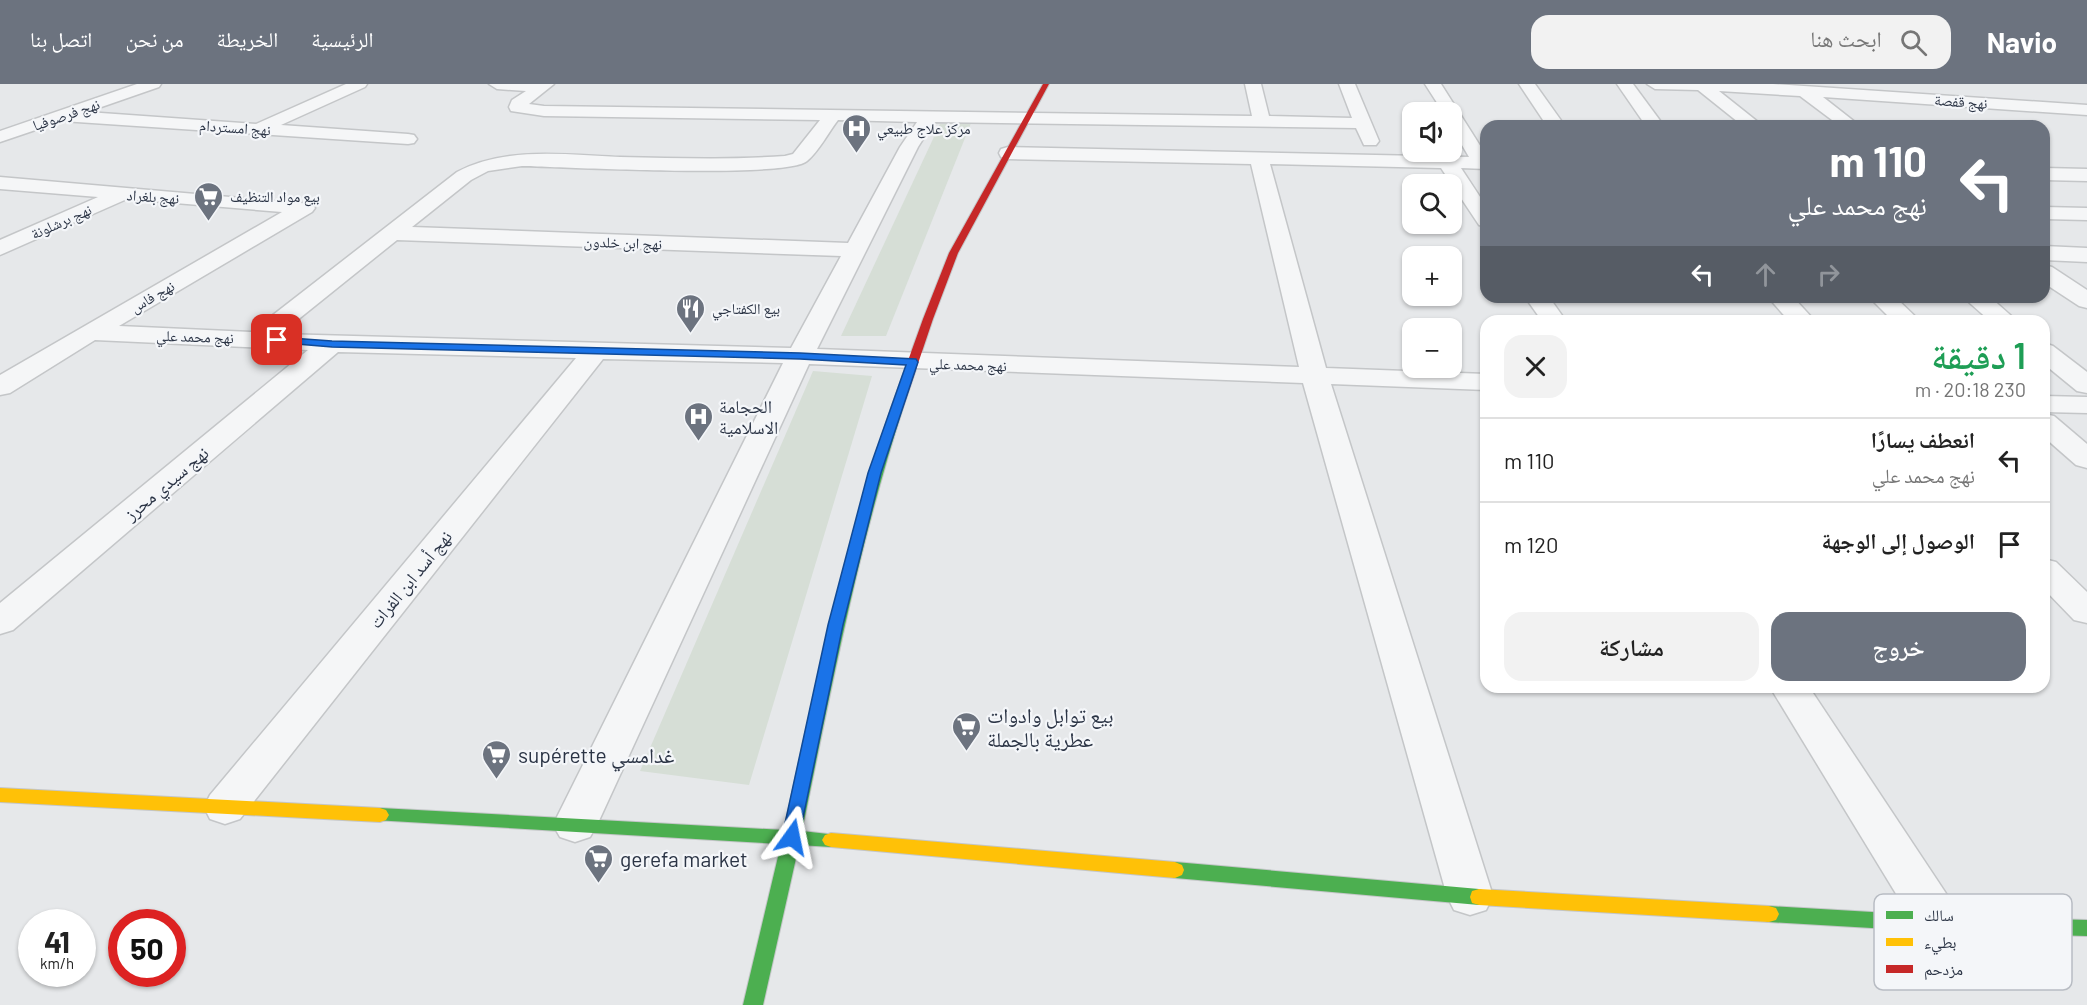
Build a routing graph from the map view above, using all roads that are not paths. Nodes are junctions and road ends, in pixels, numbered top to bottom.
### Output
1 (153, 84) edge
2 (359, 84) edge
3 (497, 84) edge
4 (1046, 84) edge
5 (1253, 84) edge
6 (1347, 84) edge
7 (1433, 84) edge
8 (1527, 84) edge
9 (1625, 84) edge
10 (1655, 84) edge
11 (1889, 84) edge
12 (1702, 85) edge
13 (544, 86) edge
14 (1804, 91) junction
15 (1911, 97) junction
16 (1444, 102) edge
17 (2035, 106) junction
18 (2087, 110) edge
19 (1939, 114) dead end
20 (833, 115) junction
21 (62, 116) junction
22 (1031, 117) junction
23 (928, 118) junction
24 (1261, 120) junction
25 (1552, 120) edge
26 (1651, 120) edge
27 (1746, 120) edge
28 (1843, 120) edge
29 (1363, 123) junction
30 (258, 129) junction
31 (2077, 129) dead end
32 (1462, 130) edge
33 (4, 134) edge
34 (408, 139) dead end
35 (1008, 153) junction
36 (1259, 157) junction
37 (1480, 157) edge
38 (1377, 160) junction
39 (1402, 161) edge
40 (1447, 162) joint
41 (1480, 163) edge
42 (2050, 174) edge
43 (2087, 175) edge
44 (0, 183) edge
45 (121, 194) junction
46 (305, 208) joint
47 (1480, 212) edge
48 (2050, 213) edge
49 (2087, 214) edge
50 (392, 233) junction
51 (0, 248) edge
52 (855, 250) junction
53 (2050, 253) edge
54 (2087, 255) edge
55 (2050, 276) edge
56 (2087, 301) edge
57 (1786, 303) edge
58 (1888, 303) edge
59 (1983, 303) edge
60 (1797, 315) edge
61 (1901, 315) edge
62 (1998, 315) edge
63 (90, 332) junction
64 (258, 339) junction
65 (332, 344) junction
66 (596, 351) junction
67 (800, 356) junction
68 (2050, 356) edge
69 (912, 362) junction
70 (1314, 374) junction
71 (1480, 382) edge
72 (2087, 385) edge
73 (0, 387) edge
74 (2050, 404) edge
75 (2087, 405) edge
76 (2050, 427) edge
77 (2087, 459) edge
78 (2050, 575) edge
79 (2087, 612) edge
80 (0, 622) edge
81 (1793, 693) edge
82 (0, 795) edge
83 (225, 807) junction
84 (575, 825) junction
85 (792, 837) junction
86 (1921, 894) edge
87 (1470, 896) junction
88 (1874, 920) edge
89 (2072, 928) edge
90 (2087, 928) edge
91 (753, 1005) edge

1 - 21 street, نهج فرصوفيا
2 - 30 street
3 - 13 street
4 - 22 main road
5 - 24 street
6 - 29 street
7 - 16 street
8 - 25 street
9 - 26 street
10 - 12 street, نهج قفصة
11 - 15 street
12 - 14 street, نهج قفصة
12 - 27 street
13 - 20 street
14 - 15 street, نهج قفصة
14 - 28 street
15 - 17 street, نهج قفصة
15 - 19 street
17 - 18 street, نهج قفصة
17 - 31 street
20 - 23 street
20 - 50 street
21 - 30 street, نهج امستردام
21 - 33 street, نهج فرصوفيا
22 - 23 street
22 - 24 street
22 - 35 main road
23 - 52 street
24 - 29 street
29 - 38 street
30 - 34 street, نهج امستردام
32 - 37 street
35 - 36 street
35 - 69 main road
36 - 38 street
36 - 70 street
38 - 39 street
40 - 41 street
40 - 47 street
42 - 43 street
44 - 45 street, نهج بلغراد
45 - 46 street, نهج بلغراد
45 - 51 street, نهج برشلونة
46 - 63 street, نهج فاس
48 - 49 street
50 - 52 street, نهج ابن خلدون
50 - 64 street
52 - 67 street
53 - 54 street
55 - 56 street
57 - 60 street
58 - 61 street
59 - 62 street
63 - 64 street, نهج محمد علي
63 - 73 street, نهج فاس
64 - 65 street, نهج محمد علي
65 - 66 street, نهج محمد علي
65 - 80 street, نهج سيدي محرز
66 - 67 street, نهج محمد علي
66 - 83 street, نهج أسد ابن الفرات
67 - 69 street, نهج محمد علي
67 - 84 street
68 - 72 street
69 - 70 street, نهج محمد علي
69 - 85 main road
70 - 71 street, نهج محمد علي
70 - 87 street
74 - 75 street
76 - 77 street
78 - 79 street
81 - 86 street
82 - 83 main road
83 - 84 main road
84 - 85 main road
85 - 87 main road
85 - 91 main road
87 - 88 main road
89 - 90 main road

